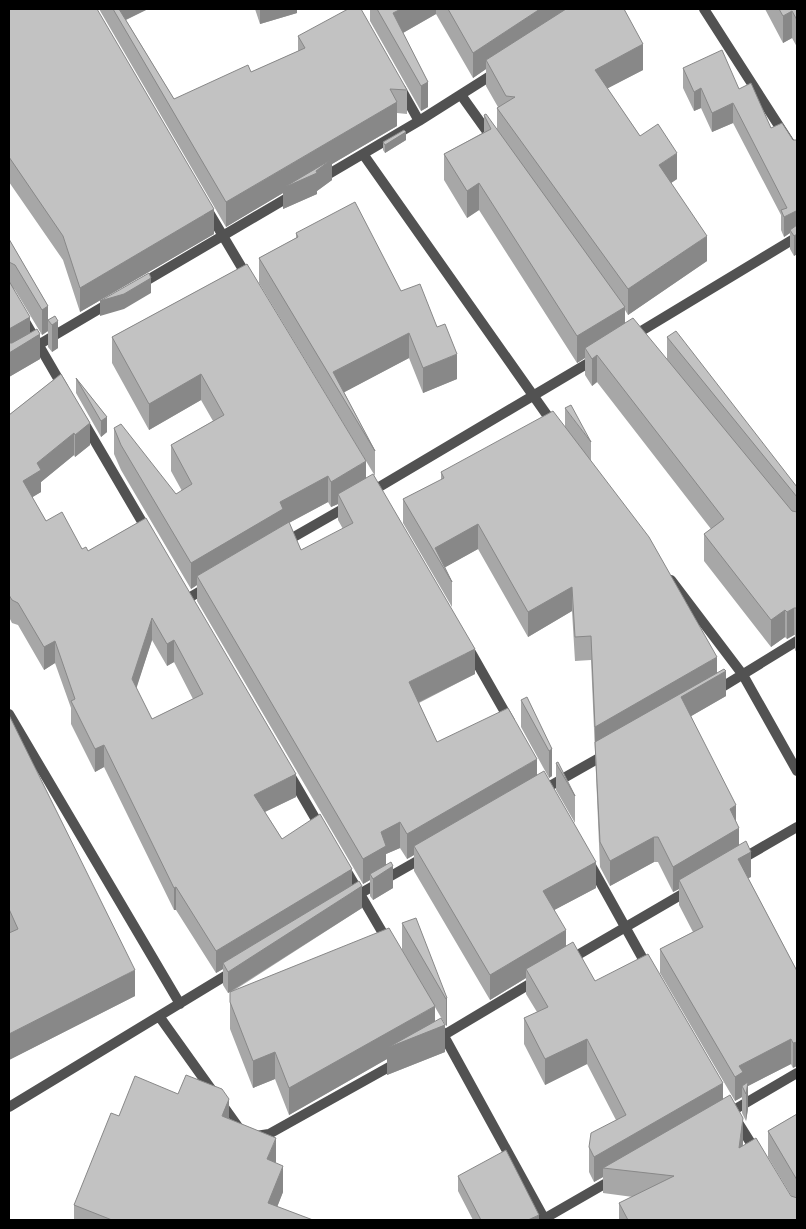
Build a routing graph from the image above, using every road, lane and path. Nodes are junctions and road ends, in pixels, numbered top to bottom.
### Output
1 (704, 9) edge
2 (510, 63) edge
3 (395, 78) edge
4 (461, 96) junction
5 (419, 121) junction
6 (496, 144) edge
7 (363, 154) junction
8 (797, 154) edge
9 (203, 202) edge
10 (222, 235) junction
11 (797, 237) edge
12 (253, 286) edge
13 (17, 308) edge
14 (632, 337) edge
15 (39, 345) junction
16 (24, 354) edge
17 (600, 356) edge
18 (68, 396) edge
19 (533, 398) junction
20 (78, 413) edge
21 (563, 437) edge
22 (152, 539) edge
23 (273, 549) edge
24 (665, 572) edge
25 (222, 579) edge
26 (187, 599) edge
27 (797, 640) edge
28 (465, 642) edge
29 (743, 675) junction
30 (701, 699) edge
31 (9, 714) edge
32 (514, 727) edge
33 (616, 748) edge
34 (286, 767) edge
35 (797, 772) edge
36 (531, 797) edge
37 (797, 827) edge
38 (330, 843) edge
39 (582, 848) edge
40 (437, 850) edge
41 (340, 860) edge
42 (728, 867) edge
43 (702, 882) edge
44 (360, 894) junction
45 (343, 904) edge
46 (625, 927) junction
47 (394, 952) edge
48 (245, 964) edge
49 (654, 977) edge
50 (180, 1004) junction
51 (159, 1016) junction
52 (434, 1019) edge
53 (444, 1036) junction
54 (427, 1045) edge
55 (411, 1054) dead end
56 (797, 1073) edge
57 (9, 1107) edge
58 (729, 1107) junction
59 (714, 1121) edge
60 (762, 1160) edge
61 (621, 1175) edge
62 (544, 1220) edge

1 - 8 street
2 - 4 street
3 - 5 street
4 - 5 street
4 - 6 street
5 - 7 street
7 - 10 street
7 - 19 street
9 - 10 street
10 - 12 street
10 - 15 street
11 - 14 street
13 - 15 street
15 - 16 street
15 - 18 street
17 - 19 street
19 - 21 street
19 - 23 street
20 - 22 street
24 - 29 street
25 - 26 street
27 - 29 street
28 - 32 street
29 - 30 street
29 - 35 street
31 - 50 street
33 - 36 street
34 - 38 street
37 - 42 street
39 - 46 street
40 - 44 street
41 - 44 street
43 - 46 street
44 - 45 street
44 - 47 street
46 - 49 street
46 - 53 street
48 - 50 street
50 - 51 street
51 - 55 street
51 - 57 street
52 - 53 street
53 - 54 street
53 - 62 street
56 - 58 street
58 - 59 street
58 - 60 street
61 - 62 street

